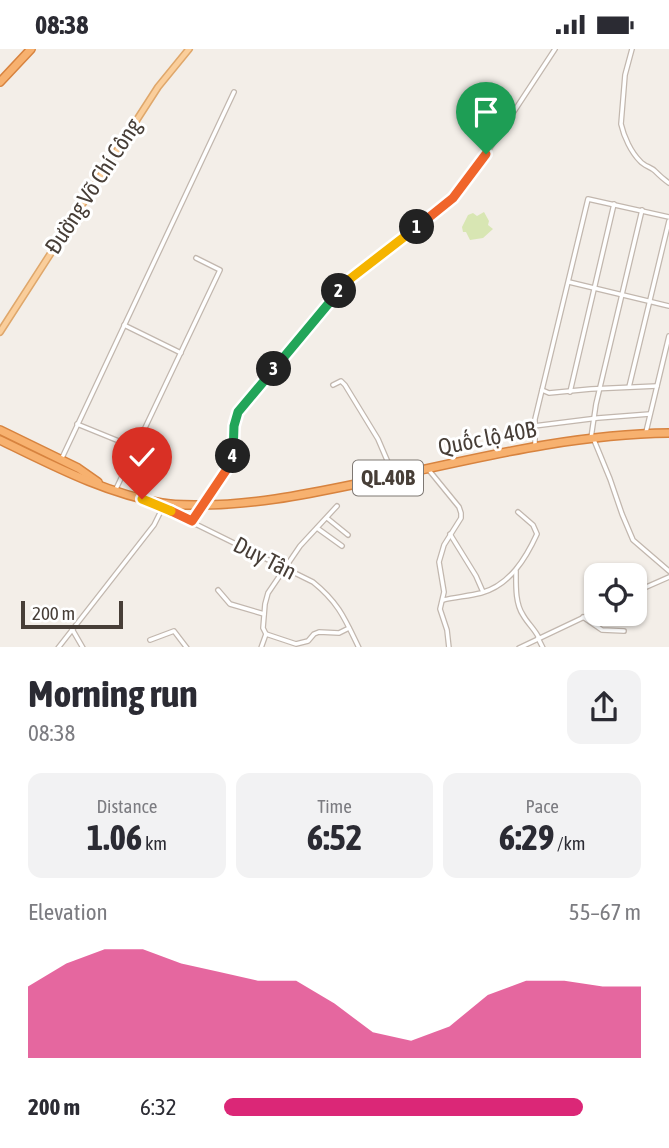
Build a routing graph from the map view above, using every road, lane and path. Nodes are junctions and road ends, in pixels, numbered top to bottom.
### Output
1 (31, 49) edge
2 (189, 49) edge
3 (555, 49) edge
4 (632, 49) edge
5 (0, 82) edge
6 (234, 92) dead end
7 (669, 183) edge
8 (614, 204) junction
9 (642, 210) junction
10 (669, 219) edge
11 (196, 258) dead end
12 (568, 282) junction
13 (594, 288) junction
14 (622, 295) junction
15 (650, 302) junction
16 (669, 306) edge
17 (124, 325) junction
18 (1, 331) edge
19 (669, 336) edge
20 (181, 353) junction
21 (333, 385) dead end
22 (657, 386) junction
23 (629, 387) junction
24 (599, 389) junction
25 (542, 390) junction
26 (570, 392) junction
27 (650, 414) junction
28 (593, 418) junction
29 (77, 424) junction
30 (534, 426) junction
31 (0, 430) edge
32 (646, 433) junction
33 (669, 433) edge
34 (592, 437) junction
35 (0, 440) edge
36 (535, 447) junction
37 (136, 448) junction
38 (61, 460) junction
39 (428, 469) junction
40 (394, 476) junction
41 (112, 490) junction
42 (142, 499) junction
43 (203, 505) junction
44 (337, 506) dead end
45 (163, 507) junction
46 (518, 512) dead end
47 (327, 518) junction
48 (192, 521) junction
49 (317, 529) junction
50 (450, 534) junction
51 (348, 535) dead end
52 (342, 546) dead end
53 (285, 568) junction
54 (516, 571) junction
55 (669, 571) edge
56 (669, 577) edge
57 (647, 587) edge
58 (218, 590) dead end
59 (483, 592) junction
60 (443, 600) junction
61 (264, 614) junction
62 (583, 617) joint
63 (349, 628) junction
64 (72, 629) junction
65 (624, 631) dead end
66 (266, 634) junction
67 (539, 638) junction
68 (150, 640) dead end
69 (58, 647) edge
70 (83, 647) edge
71 (187, 647) edge
72 (261, 647) edge
73 (359, 647) edge
74 (449, 647) edge
75 (519, 647) edge
76 (543, 647) edge

1 - 5 highway
2 - 18 main road, Đường Võ Chí Công
3 - 43 street
4 - 7 street
6 - 17 street
8 - 9 street
8 - 12 street
8 - 13 street
9 - 10 street
9 - 14 street
10 - 15 street
11 - 20 street
12 - 13 street
12 - 25 street
13 - 14 street
13 - 26 street
14 - 15 street
14 - 24 street
15 - 16 street
15 - 23 street
17 - 20 street
17 - 29 street
19 - 22 street
20 - 37 street
21 - 40 street
22 - 23 street
22 - 27 street
23 - 24 street
24 - 26 street
24 - 28 street
25 - 26 street
25 - 30 street
27 - 28 street
27 - 32 street
28 - 30 street
28 - 34 street
29 - 37 street
29 - 38 street
30 - 36 street
31 - 38 highway, Quốc lộ 40B / QL.40B
32 - 33 highway, Quốc lộ 40B / QL.40B
32 - 34 highway, Quốc lộ 40B / QL.40B
34 - 36 highway, Quốc lộ 40B / QL.40B
34 - 55 street
35 - 41 highway, Quốc lộ 40B / QL.40B
36 - 39 highway, Quốc lộ 40B / QL.40B
37 - 41 street
38 - 41 highway, Quốc lộ 40B / QL.40B
39 - 40 highway, Quốc lộ 40B / QL.40B
39 - 50 street
40 - 43 highway, Quốc lộ 40B / QL.40B
41 - 42 highway, Quốc lộ 40B / QL.40B
42 - 43 highway, Quốc lộ 40B / QL.40B
42 - 45 street, Duy Tân
43 - 48 street
44 - 47 street
45 - 48 street, Duy Tân
45 - 64 street
46 - 54 street
47 - 49 street
47 - 51 street
48 - 53 street, Duy Tân
49 - 52 street
49 - 53 street
50 - 59 street
50 - 60 street
53 - 61 street
53 - 63 street, Duy Tân
54 - 59 street
54 - 67 street
56 - 57 street
58 - 61 street
59 - 60 street
60 - 74 street
61 - 66 street
62 - 65 street
62 - 67 street
63 - 66 street
63 - 73 street, Duy Tân
64 - 69 street
64 - 70 street
66 - 72 street
67 - 75 street
67 - 76 street
68 - 71 street

